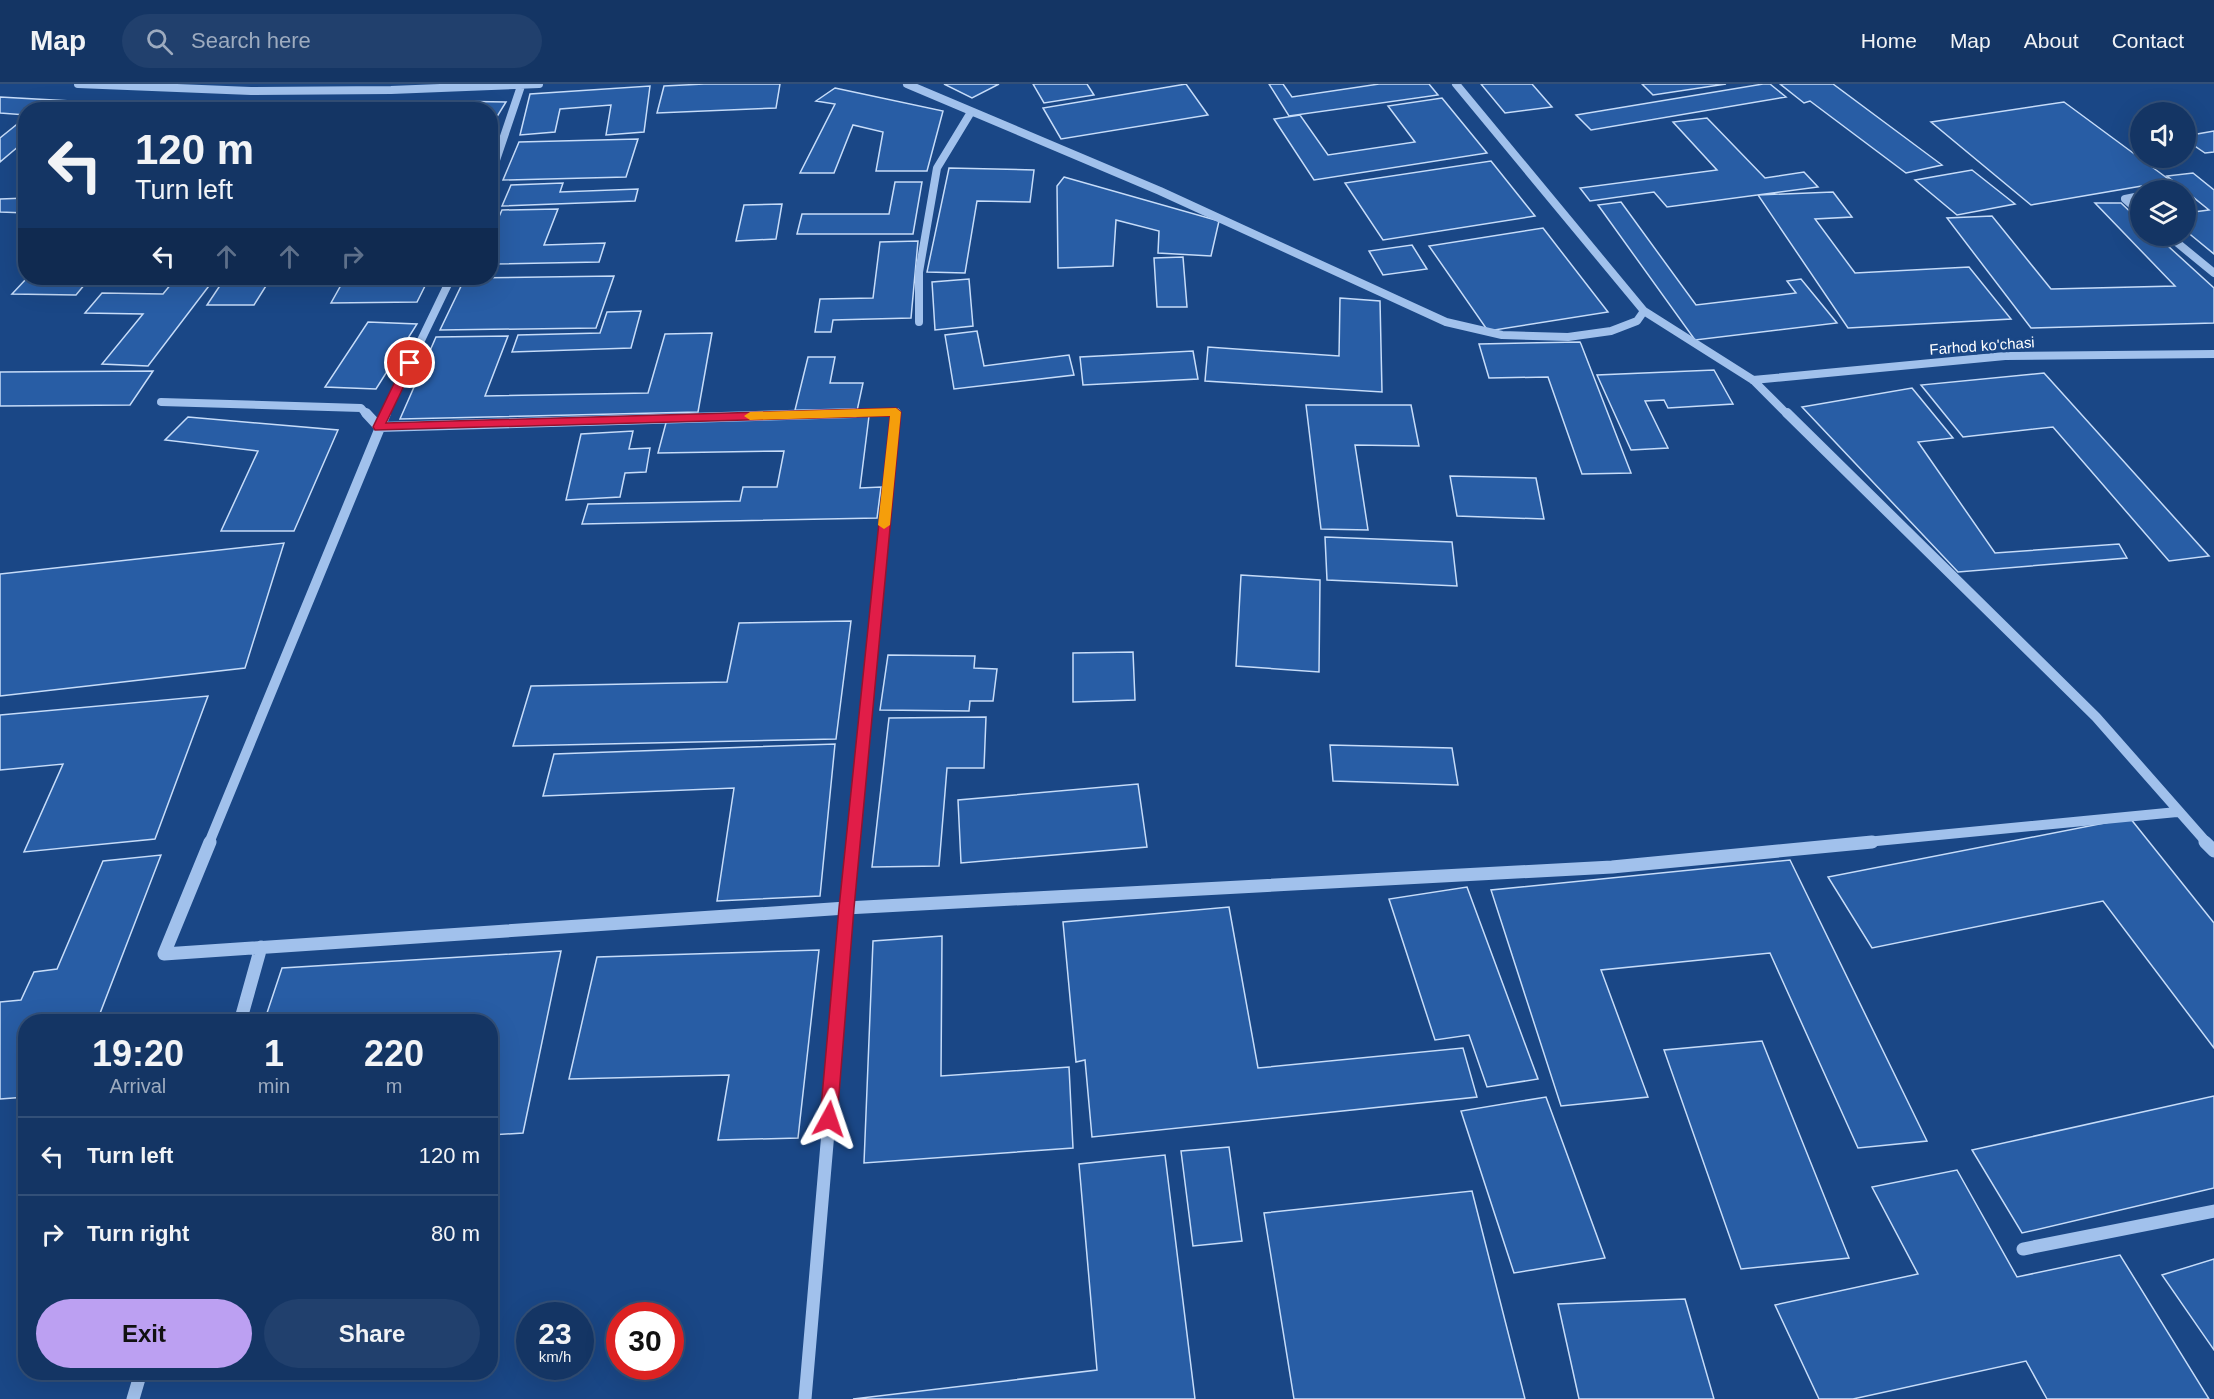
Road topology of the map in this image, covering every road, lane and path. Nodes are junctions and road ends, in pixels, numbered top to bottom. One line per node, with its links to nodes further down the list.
1 (78, 84): 5 (street)
2 (539, 84): 5 (street)
3 (906, 84): 6 (street)
4 (1456, 84): 11 (street)
5 (521, 86): 7 (street)
6 (971, 112): 11 (street); 12 (street)
7 (498, 154)
8 (2181, 246): 9 (street)
9 (2214, 273)
10 (448, 285): 16 (street)
11 (1644, 311): 14 (street)
12 (919, 322)
13 (2214, 354): 14 (street, Farhod ko'chasi)
14 (1753, 380): 17 (street)
15 (161, 402): 16 (street)
16 (379, 427): 19 (street); 20 (street)
17 (2177, 812): 18 (street); 19 (street)
18 (2214, 851)
19 (846, 908): 20 (street); 26 (street)
20 (261, 946): 21 (street)
21 (242, 1014)
22 (2214, 1211): 23 (street)
23 (2023, 1249)
24 (139, 1380): 25 (street)
25 (134, 1399)
26 (805, 1399)

